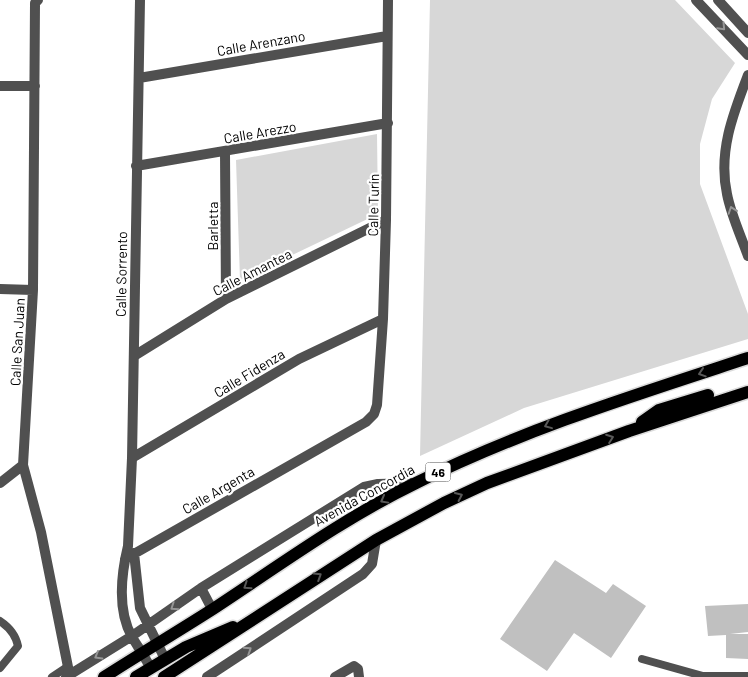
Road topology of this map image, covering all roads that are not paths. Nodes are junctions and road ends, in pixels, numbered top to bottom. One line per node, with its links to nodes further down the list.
1 (388, 0): 7 (street, Calle Turín)
2 (696, 0): 8 (street, one-way to 8)
3 (718, 0): 6 (street)
4 (34, 1): 12 (street, Calle San Juan)
5 (142, 1): 10 (street, Calle Sorrento)
6 (748, 33)
7 (387, 36): 10 (street, Calle Arenzano); 13 (street, Calle Turín)
8 (748, 55)
9 (748, 75): 17 (street, one-way to 9)
10 (139, 78): 15 (street, Calle Sorrento)
11 (0, 86): 12 (street)
12 (35, 86): 19 (street, Calle San Juan)
13 (388, 124): 14 (street, Calle Arezzo); 16 (street, Calle Turín)
14 (225, 152): 15 (street, Calle Arezzo); 20 (street, Barletta)
15 (136, 166): 22 (street, Calle Sorrento)
16 (386, 220): 20 (street, Calle Amantea); 21 (street, Calle Turín)
17 (748, 256)
18 (0, 290): 19 (street)
19 (33, 290): 29 (street, Calle San Juan)
20 (226, 299): 22 (street, Calle Amantea)
21 (383, 319): 26 (street, Calle Turín); 28 (street, Calle Fidenza)
22 (134, 356): 28 (street, Calle Sorrento)
23 (748, 358): 31 (main road, Avenida Concordia / 46, one-way to 31)
24 (748, 385): 27 (main road)
25 (748, 392): 27 (main road, 46)
26 (376, 410): 33 (street, Calle Argenta)
27 (629, 431): 32 (main road, 46, one-way to 27)
28 (132, 458): 33 (street, Calle Sorrento)
29 (23, 465): 30 (street); 47 (street, Calle San Juan)
30 (0, 483)
31 (415, 483): 34 (street); 35 (main road, Avenida Concordia / 46, one-way to 35)
32 (376, 540): 37 (main road, 46, one-way to 32); 53 (street, one-way to 32)
33 (129, 553): 38 (street); 39 (street, Calle Sorrento)
34 (201, 588): 35 (street); 38 (street, one-way to 38)
35 (212, 609): 40 (main road, Avenida Concordia / 46)
36 (0, 621): 45 (lane)
37 (247, 622): 42 (main road); 52 (main road, 46)
38 (147, 626): 39 (street); 40 (street)
39 (132, 636): 41 (street, Calle Sorrento); 47 (street, one-way to 47)
40 (156, 644): 41 (main road, Avenida Concordia / 46); 42 (street)
41 (143, 653): 44 (street, Calle Sorrento); 50 (main road, Avenida Concordia / 46)
42 (164, 659): 44 (main road)
43 (642, 659): 48 (lane)
44 (150, 667): 51 (main road)
45 (0, 668)
46 (357, 672): 54 (street)
47 (68, 674): 49 (lane)
48 (748, 676)
49 (52, 677)
50 (104, 677)
51 (136, 677)
52 (164, 677)
53 (207, 677)
54 (335, 677)

